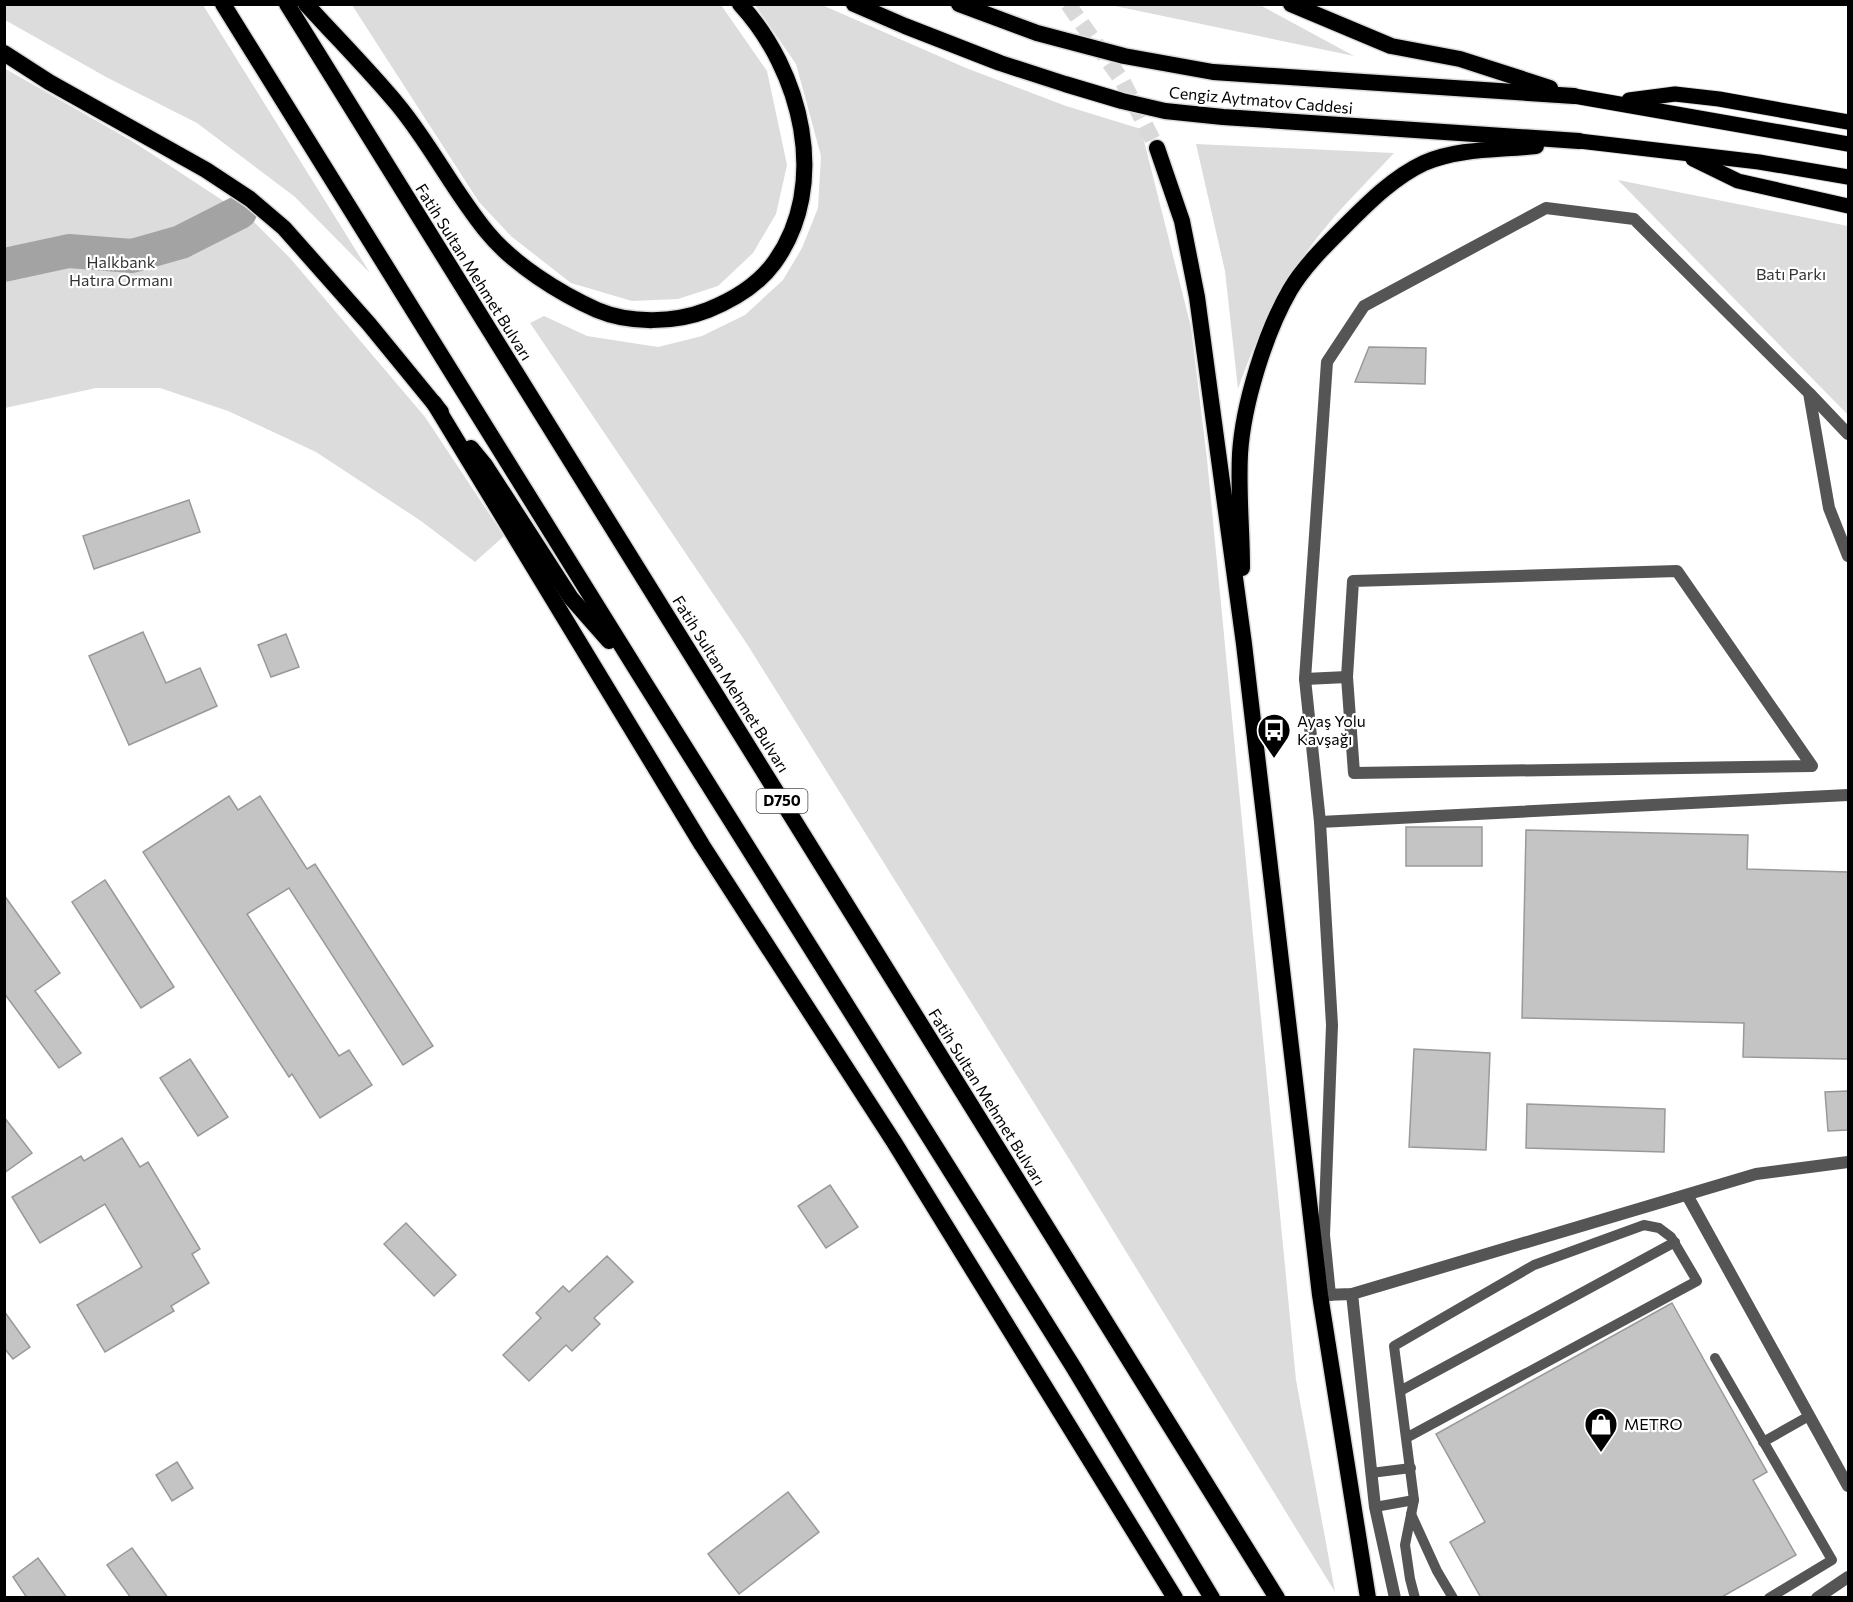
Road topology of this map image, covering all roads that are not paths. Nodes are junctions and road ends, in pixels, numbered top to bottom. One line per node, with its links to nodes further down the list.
1 (223, 4): 23 (highway)
2 (287, 4): 47 (highway, Fatih Sultan Mehmet Bulvarı / D750)
3 (306, 4): 4 (highway)
4 (740, 4)
5 (854, 4): 12 (highway, Cengiz Aytmatov Caddesi)
6 (959, 4): 9 (highway, Cengiz Aytmatov Caddesi)
7 (1291, 4): 9 (highway)
8 (4, 53): 19 (highway)
9 (1574, 96): 10 (main road, Cengiz Aytmatov Caddesi)
10 (1614, 102): 11 (main road, Cengiz Aytmatov Caddesi); 13 (main road, Cengiz Aytmatov Caddesi)
11 (1848, 122)
12 (1579, 141): 15 (main road, Cengiz Aytmatov Caddesi); 22 (highway)
13 (1848, 144)
14 (1157, 148): 22 (highway)
15 (1683, 154): 16 (main road, Cengiz Aytmatov Caddesi); 17 (main road, Cengiz Aytmatov Caddesi)
16 (1848, 177)
17 (1848, 206)
18 (1809, 393): 20 (street); 21 (street); 25 (street)
19 (434, 403): 23 (highway); 45 (highway)
20 (1848, 434)
21 (1848, 556)
22 (1244, 644): 32 (highway)
23 (641, 677): 46 (highway)
24 (1347, 677): 24 (street); 25 (street)
25 (1305, 679): 27 (street)
26 (1848, 795): 27 (street)
27 (1320, 822): 32 (street)
28 (1848, 1162): 29 (street)
29 (1687, 1195): 31 (street); 35 (street)
30 (1676, 1242): 34 (lane); 34 (lane); 36 (lane)
31 (1352, 1294): 32 (street); 39 (street)
32 (1325, 1295): 48 (highway)
33 (1715, 1358): 37 (lane)
34 (1400, 1391): 36 (lane)
35 (1809, 1416): 37 (lane); 40 (street)
36 (1406, 1438): 38 (lane)
37 (1763, 1442): 52 (lane)
38 (1411, 1468): 39 (lane); 41 (lane)
39 (1371, 1473): 42 (street)
40 (1848, 1486)
41 (1414, 1500): 42 (lane); 43 (lane)
42 (1375, 1507): 49 (street)
43 (1411, 1514): 50 (lane); 51 (lane)
44 (1848, 1577): 53 (street)
45 (1175, 1598)
46 (1212, 1598)
47 (1277, 1598)
48 (1368, 1598)
49 (1395, 1598)
50 (1415, 1598)
51 (1453, 1598)
52 (1769, 1598)
53 (1817, 1598)

